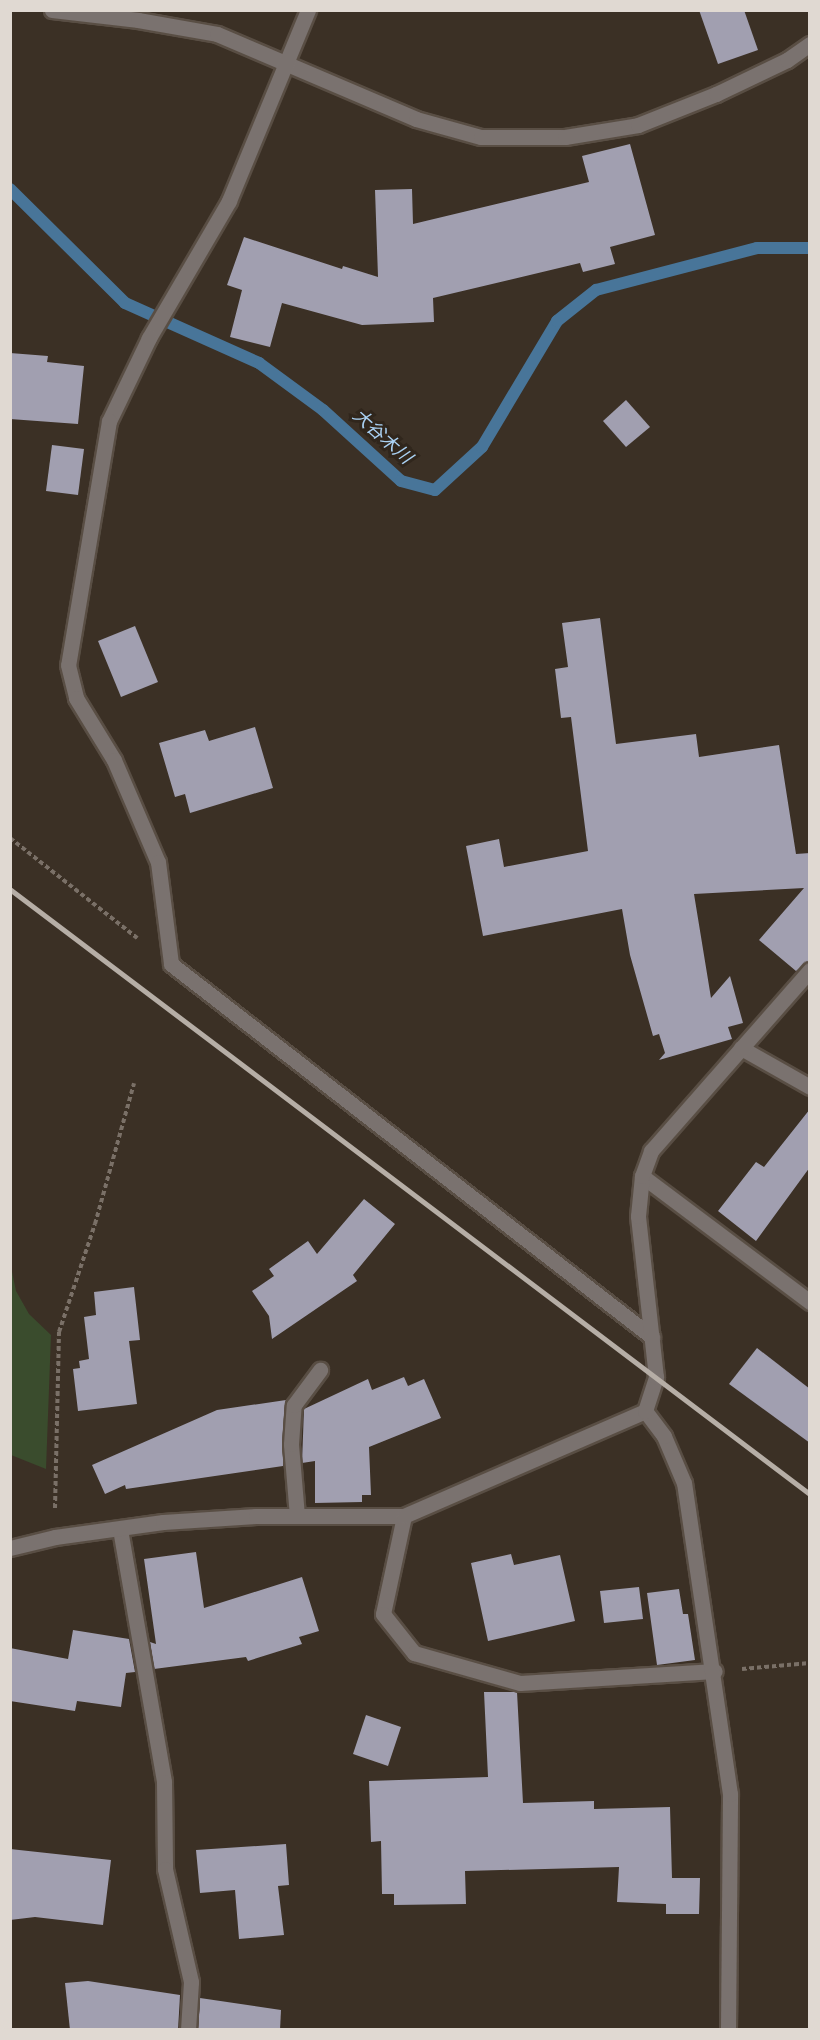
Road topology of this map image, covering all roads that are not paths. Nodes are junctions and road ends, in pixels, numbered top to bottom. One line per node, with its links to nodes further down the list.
1 (52, 10): 4 (street)
2 (308, 10): 4 (street)
3 (810, 44): 4 (street)
4 (285, 62): 10 (street)
5 (810, 970): 6 (street)
6 (741, 1048): 7 (street); 8 (street)
7 (810, 1087)
8 (642, 1176): 9 (street); 10 (street)
9 (810, 1302)
10 (652, 1338): 12 (street)
11 (321, 1370): 13 (street)
12 (645, 1411): 14 (street); 17 (street)
13 (297, 1516): 14 (street); 15 (street)
14 (404, 1516): 17 (street)
15 (120, 1528): 16 (street); 18 (street)
16 (10, 1548)
17 (715, 1671): 19 (street)
18 (188, 2030)
19 (728, 2030)

